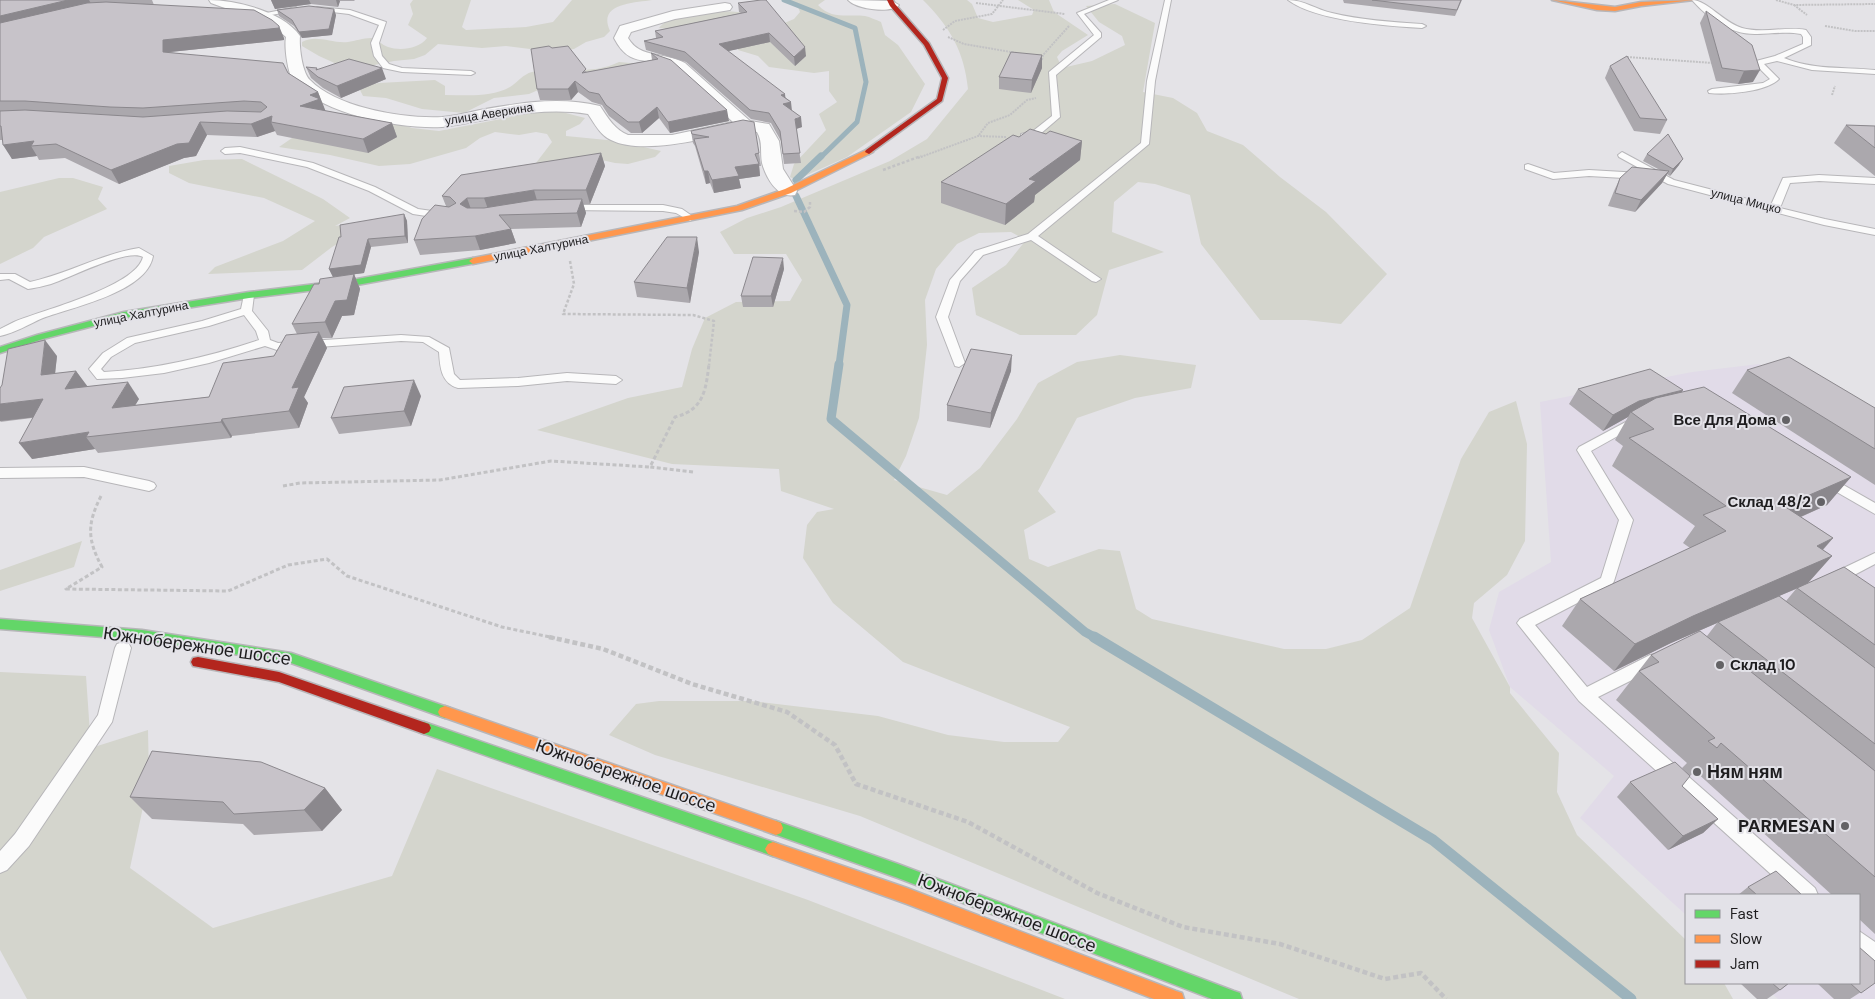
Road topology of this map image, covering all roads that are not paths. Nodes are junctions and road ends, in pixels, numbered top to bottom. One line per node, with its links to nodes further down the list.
1 (216, 0): 13 (street, улица Аверкина)
2 (855, 0): 9 (street)
3 (1115, 0): 21 (lane)
4 (1168, 0): 33 (lane)
5 (1291, 0): 15 (lane)
6 (1555, 0): 7 (main road)
7 (1690, 0)
8 (1695, 0): 16 (lane)
9 (891, 3): 27 (main road, улица Халтурина)
10 (725, 7): 20 (street)
11 (312, 8): 18 (lane)
12 (302, 9): 13 (lane)
13 (260, 16): 14 (lane); 20 (street, улица Аверкина)
14 (234, 17)
15 (1422, 26)
16 (1778, 58): 17 (lane); 19 (lane)
17 (1875, 72)
18 (470, 73)
19 (1712, 91)
20 (745, 125): 27 (street)
21 (1024, 136)
22 (225, 151): 30 (lane)
23 (1622, 155): 26 (lane, улица Мицко)
24 (1528, 167): 26 (lane)
25 (1875, 181): 29 (lane)
26 (1671, 182): 29 (lane, улица Мицко)
27 (788, 191): 31 (main road, улица Халтурина)
28 (557, 208): 31 (lane)
29 (1775, 208): 32 (lane, улица Мицко)
30 (454, 216)
31 (690, 218): 36 (main road, улица Халтурина)
32 (1875, 232)
33 (1032, 236): 35 (lane); 41 (lane)
34 (0, 277): 38 (lane)
35 (1096, 279)
36 (249, 295): 37 (lane); 40 (main road, улица Халтурина)
37 (246, 311): 39 (lane); 39 (lane)
38 (0, 333)
39 (264, 342): 42 (lane)
40 (0, 350)
41 (959, 363)
42 (616, 380)
43 (1651, 417): 54 (lane)
44 (0, 473): 46 (lane)
45 (1818, 474): 47 (lane)
46 (149, 486)
47 (1875, 509)
48 (1875, 558): 49 (lane)
49 (1818, 587)
50 (0, 624): 60 (main road, Южнобережное шоссе)
51 (123, 648): 55 (lane)
52 (1669, 654): 54 (lane)
53 (191, 661): 59 (main road, Южнобережное шоссе)
54 (1585, 696): 56 (lane)
55 (0, 864)
56 (1807, 894)
57 (1860, 942): 58 (lane)
58 (1875, 955)
59 (1176, 999)
60 (1234, 999)

